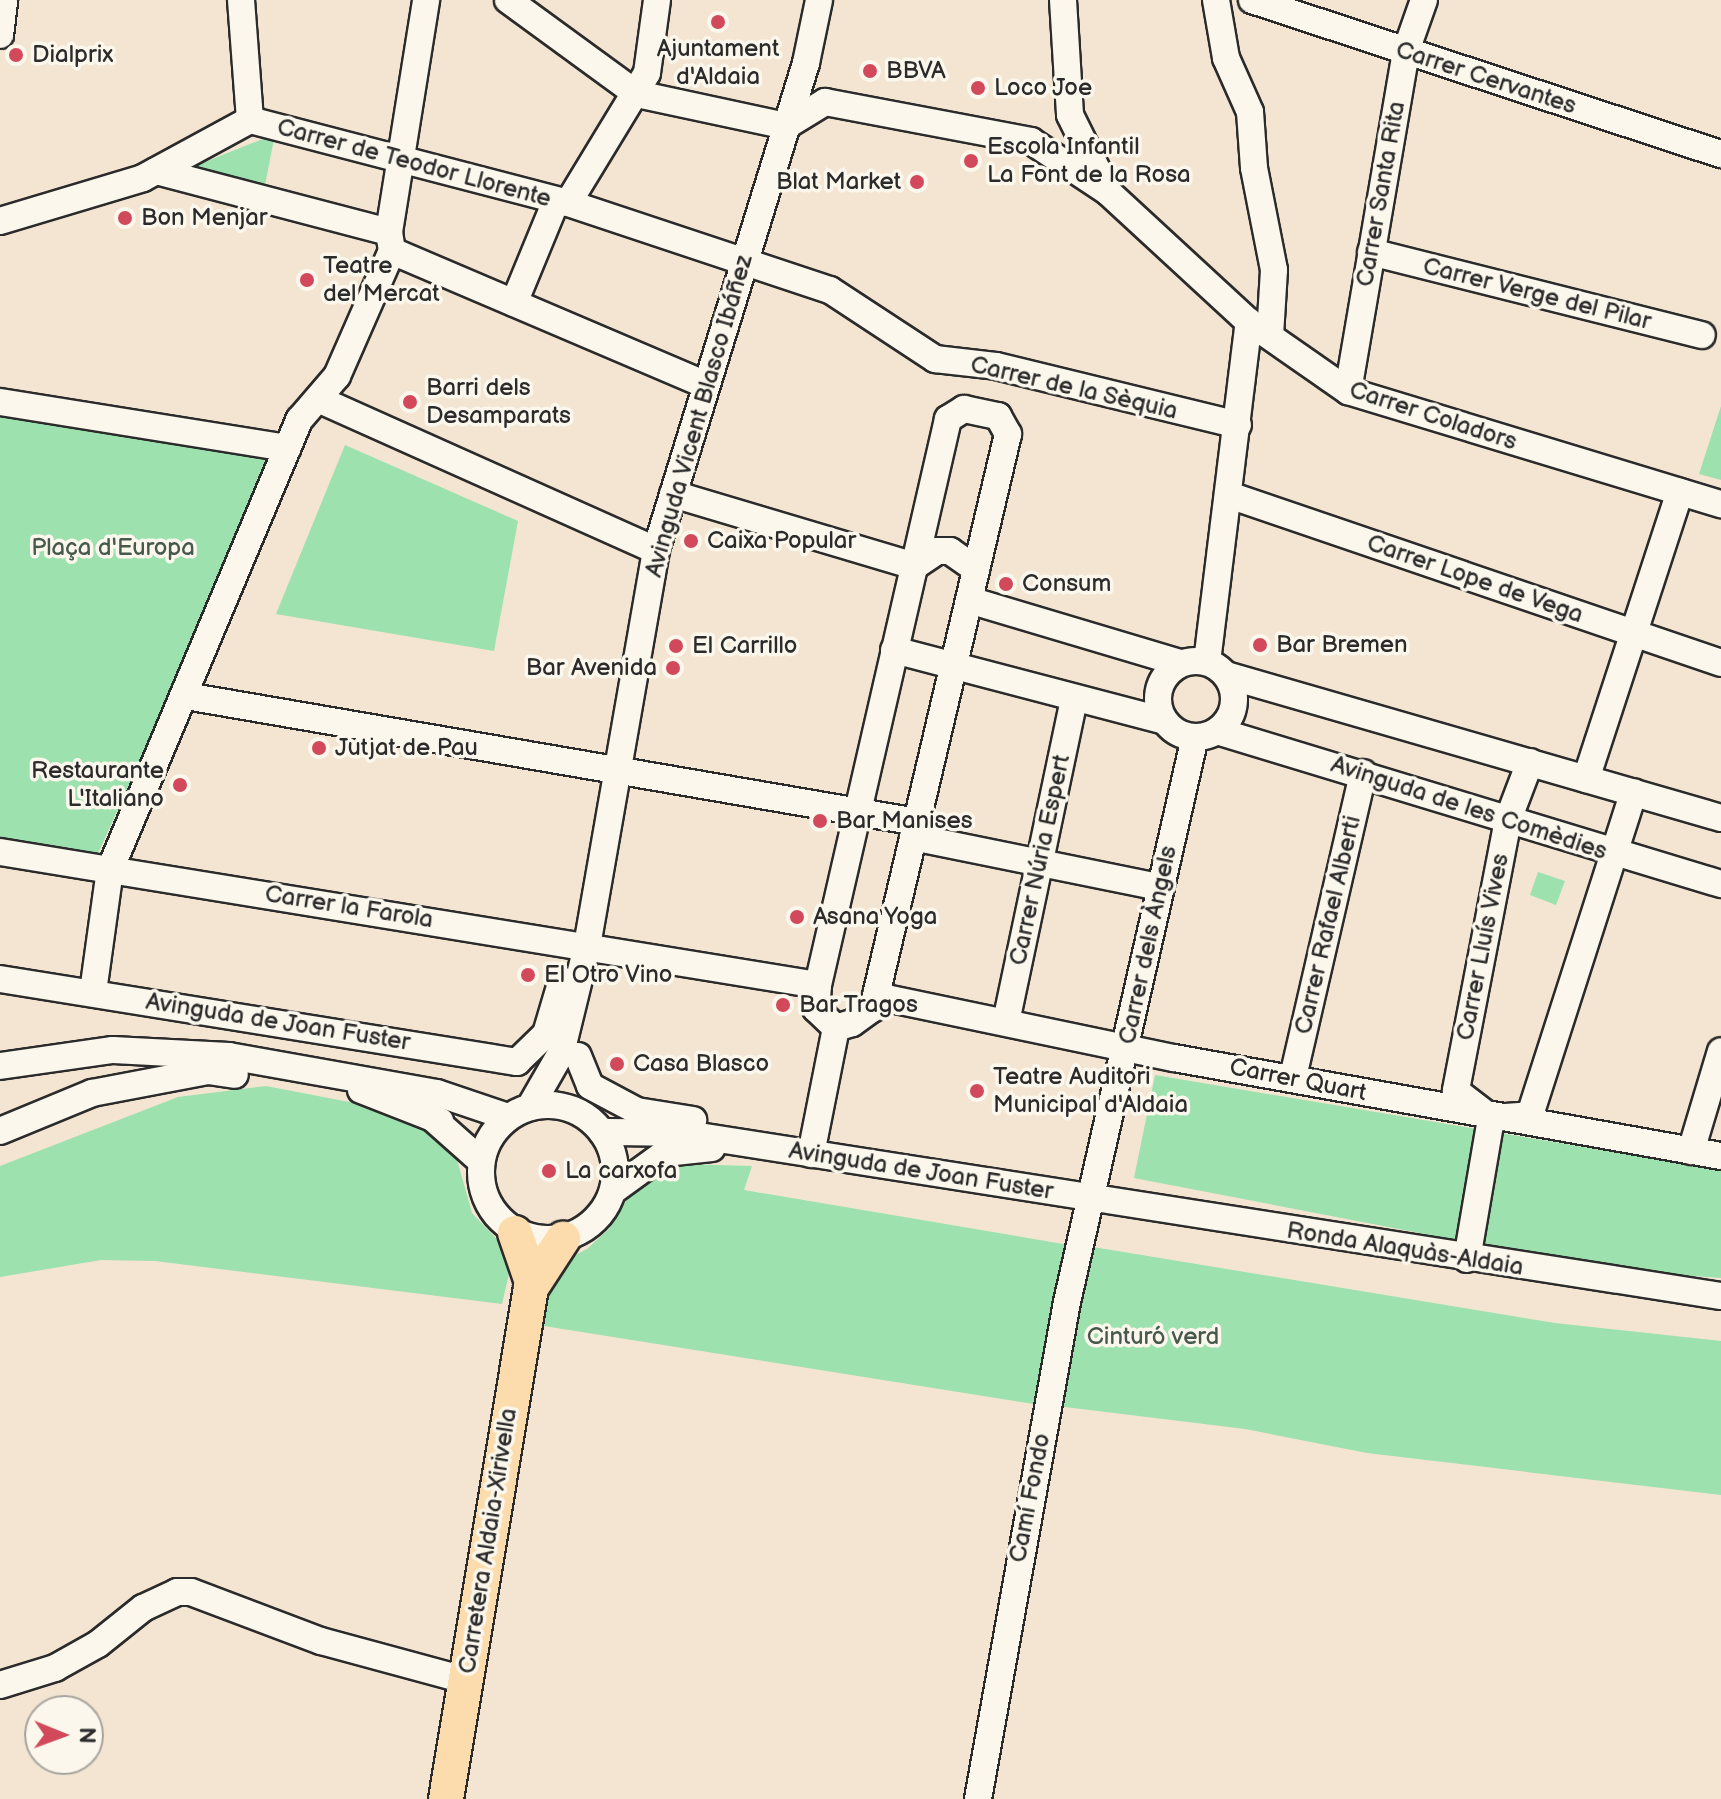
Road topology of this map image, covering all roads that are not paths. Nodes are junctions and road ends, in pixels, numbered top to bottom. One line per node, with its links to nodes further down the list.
1 (4, 0): 11 (street)
2 (241, 0): 17 (street)
3 (426, 0): 21 (street)
4 (657, 0): 14 (street)
5 (819, 0): 12 (street)
6 (1063, 0): 16 (street)
7 (1216, 0): 30 (street)
8 (1252, 0): 13 (street, Carrer Cervantes)
9 (1424, 0): 13 (street, Carrer Santa Rita)
10 (511, 1): 14 (street)
11 (0, 35)
12 (810, 42): 15 (street); 18 (street, Avinguda Vicent Blasco Ibáñez)
13 (1406, 51): 20 (street, Carrer Cervantes); 27 (street, Carrer Santa Rita)
14 (637, 94): 18 (street); 24 (street)
15 (825, 102): 18 (street); 19 (street, Carrer Coladors)
16 (1070, 115): 19 (street); 23 (street)
17 (250, 120): 21 (street, Carrer de Teodor Llorente); 22 (street, Carrer de Teodor Llorente)
18 (786, 126): 28 (street, Avinguda Vicent Blasco Ibáñez)
19 (1031, 141): 23 (street, Carrer Coladors)
20 (1721, 154)
21 (400, 159): 24 (street, Carrer de Teodor Llorente); 26 (street)
22 (156, 171): 25 (street, Carrer de Teodor Llorente); 26 (street)
23 (1108, 192): 30 (street, Carrer Coladors)
24 (562, 202): 28 (street, Carrer de Teodor Llorente); 29 (street)
25 (0, 221)
26 (390, 241): 29 (street); 34 (street)
27 (1371, 252): 31 (street, Carrer Verge del Pilar); 33 (street, Carrer Santa Rita)
28 (743, 261): 32 (street, Avinguda Vicent Blasco Ibáñez); 36 (street, Carrer de la Sèquia)
29 (514, 303): 32 (street)
30 (1260, 328): 33 (street, Carrer Coladors); 36 (street)
31 (1702, 335)
32 (706, 385): 39 (street, Avinguda Vicent Blasco Ibáñez)
33 (1348, 391): 38 (street, Carrer Coladors)
34 (320, 400): 37 (street); 42 (street)
35 (0, 402): 37 (street)
36 (1238, 425): 40 (street)
37 (287, 448): 52 (street)
38 (1680, 492): 41 (street, Carrer Coladors); 46 (street)
39 (673, 494): 42 (street, Avinguda Vicent Blasco Ibáñez); 43 (street)
40 (1229, 495): 46 (street, Carrer Lope de Vega); 51 (street)
41 (1721, 504)
42 (656, 550): 57 (street, Avinguda Vicent Blasco Ibáñez)
43 (915, 566): 44 (street); 44 (street); 47 (street)
44 (976, 569): 45 (street)
45 (969, 600): 48 (street); 50 (street)
46 (1634, 634): 49 (street, Carrer Lope de Vega); 59 (street)
47 (894, 650): 50 (street); 61 (street)
48 (1180, 663): 51 (street); 54 (street)
49 (1721, 663)
50 (954, 664): 53 (street); 64 (street)
51 (1216, 668): 55 (street); 56 (street)
52 (186, 696): 57 (street); 68 (street)
53 (1074, 698): 54 (street); 67 (street, Carrer Núria Espert)
54 (1161, 720): 55 (street)
55 (1206, 734): 58 (street, Avinguda de les Comèdies); 70 (street, Carrer dels Àngels)
56 (1530, 762): 59 (street); 63 (street, Carrer Lluís Vives)
57 (616, 771): 61 (street); 71 (street, Avinguda Vicent Blasco Ibáñez)
58 (1363, 773): 63 (street, Avinguda de les Comèdies); 85 (street, Carrer Rafael Alberti)
59 (1586, 779): 60 (street)
60 (1634, 792): 62 (street); 66 (street)
61 (858, 812): 64 (street); 73 (street)
62 (1721, 818)
63 (1508, 820): 66 (street, Avinguda de les Comèdies); 88 (street, Carrer Lluís Vives)
64 (915, 829): 67 (street); 75 (street)
65 (0, 852): 68 (street)
66 (1615, 855): 69 (street, Avinguda de les Comèdies); 88 (street)
67 (1039, 863): 70 (street); 76 (street, Carrer Núria Espert)
68 (110, 870): 71 (street, Carrer la Farola); 74 (street)
69 (1721, 884)
70 (1159, 887): 80 (street, Carrer dels Àngels)
71 (587, 946): 73 (street); 79 (street, Avinguda Vicent Blasco Ibáñez); 82 (street, Avinguda Vicent Blasco Ibáñez); 87 (street, Avinguda Vicent Blasco Ibáñez)
72 (0, 979): 74 (street, Avinguda de Joan Fuster)
73 (818, 985): 78 (street)
74 (93, 992): 77 (street, Avinguda de Joan Fuster)
75 (876, 996): 76 (street, Carrer Quart); 78 (street)
76 (1006, 1022): 80 (street, Carrer Quart)
77 (310, 1028): 79 (street, Avinguda de Joan Fuster); 84 (street)
78 (836, 1028): 94 (street)
79 (546, 1034)
80 (1126, 1048): 85 (street, Carrer Quart); 98 (street, Carrer dels Àngels)
81 (1721, 1051): 93 (street)
82 (578, 1056): 90 (street, Avinguda Vicent Blasco Ibáñez); 92 (street, Avinguda de Joan Fuster)
83 (0, 1066): 84 (street)
84 (342, 1074): 86 (street)
85 (1293, 1077): 88 (street, Carrer Quart)
86 (370, 1079): 87 (street); 89 (street)
87 (519, 1112): 90 (street); 96 (street)
88 (1491, 1118): 93 (street, Carrer Quart); 101 (street)
89 (440, 1121): 91 (street); 96 (street)
90 (593, 1123): 92 (street, Avinguda de Joan Fuster); 97 (street)
91 (0, 1131)
92 (751, 1143): 94 (street, Avinguda de Joan Fuster); 97 (street, Avinguda de Joan Fuster)
93 (1691, 1151): 95 (street, Carrer Quart)
94 (811, 1154): 98 (street, Avinguda de Joan Fuster)
95 (1721, 1156)
96 (481, 1161): 99 (street)
97 (614, 1190): 100 (street)
98 (1090, 1199): 101 (street, Ronda Alaquàs-Aldaia); 107 (street, Camí Fondo)
99 (515, 1233): 100 (street); 102 (main road, Carretera Aldaia-Xirivella)
100 (563, 1239): 102 (main road, Carretera Aldaia-Xirivella)
101 (1467, 1259): 103 (street, Ronda Alaquàs-Aldaia)
102 (532, 1282): 104 (main road, Carretera Aldaia-Xirivella)
103 (1721, 1296)
104 (465, 1680): 105 (street); 106 (main road, Carretera Aldaia-Xirivella)
105 (0, 1685)
106 (446, 1799)
107 (978, 1799)

